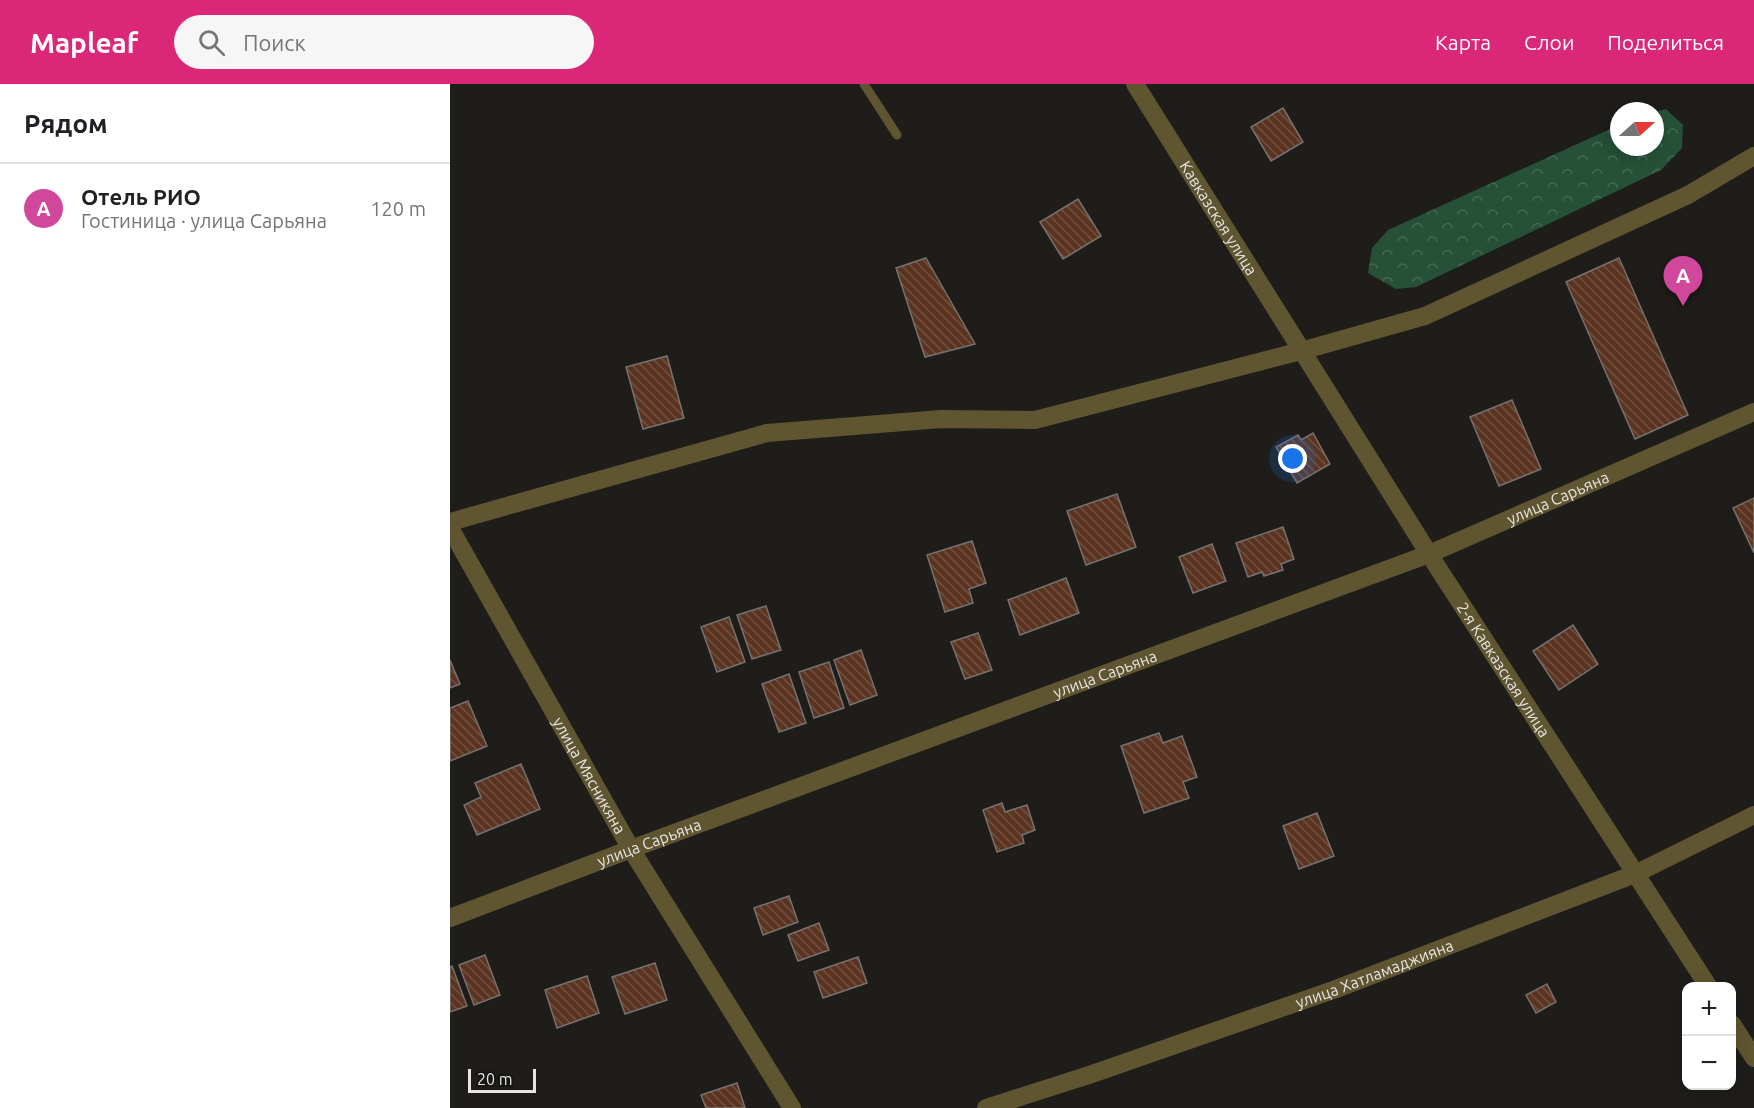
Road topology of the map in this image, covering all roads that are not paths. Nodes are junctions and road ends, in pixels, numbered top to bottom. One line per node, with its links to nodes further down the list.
1 (864, 84): 3 (lane)
2 (1135, 84): 5 (street, Кавказская улица)
3 (897, 135)
4 (1754, 156): 5 (street)
5 (1301, 351): 7 (street); 9 (street, 2-я Кавказская улица)
6 (1754, 412): 9 (street, улица Сарьяна)
7 (450, 522)
8 (450, 528): 11 (street, улица Мясникяна)
9 (1429, 554): 11 (street, улица Сарьяна); 12 (street, 2-я Кавказская улица)
10 (1754, 815): 12 (street, улица Хатламаджияна)
11 (631, 849): 13 (street, улица Сарьяна); 17 (street, улица Мясникяна)
12 (1635, 874): 14 (street, 2-я Кавказская улица); 18 (street, улица Хатламаджияна)
13 (450, 918)
14 (1705, 982)
15 (1736, 1032): 16 (street)
16 (1754, 1059)
17 (792, 1108)
18 (986, 1108)

